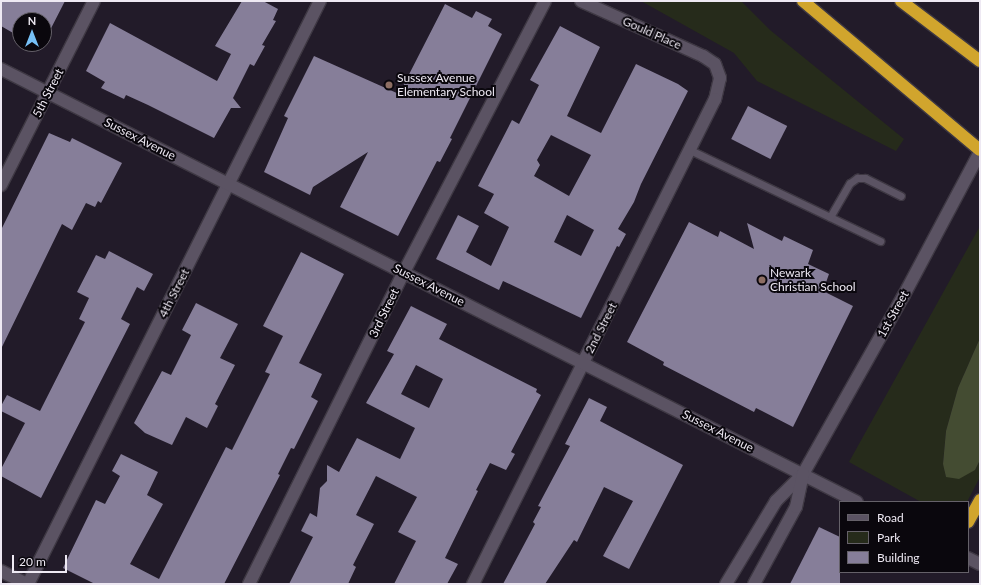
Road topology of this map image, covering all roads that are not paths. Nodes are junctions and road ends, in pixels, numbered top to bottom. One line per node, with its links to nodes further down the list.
1 (94, 1): 10 (street, 5th Street)
2 (320, 1): 13 (street, 4th Street)
3 (545, 1): 18 (street, 3rd Street)
4 (581, 1): 9 (street, Gould Place)
5 (803, 1): 12 (highway)
6 (901, 1): 7 (highway)
7 (980, 61)
8 (1, 69): 10 (street, Sussex Avenue)
9 (718, 70): 11 (street, 2nd Street)
10 (48, 92): 13 (street, Sussex Avenue); 14 (street, 5th Street)
11 (690, 150): 16 (lane); 19 (street, 2nd Street)
12 (980, 151): 20 (street, 1st Street)
13 (229, 184): 18 (street, Sussex Avenue); 27 (street, 4th Street)
14 (1, 185)
15 (901, 196): 16 (lane)
16 (830, 217): 17 (lane)
17 (880, 241)
18 (404, 272): 19 (street, Sussex Avenue); 28 (street, 3rd Street)
19 (583, 363): 20 (street, Sussex Avenue); 29 (street, 2nd Street)
20 (803, 474): 22 (street, Sussex Avenue); 30 (street, 1st Street); 31 (street, 1st Street)
21 (980, 500): 23 (highway)
22 (855, 501)
23 (969, 520)
24 (969, 558): 25 (street)
25 (980, 564)
26 (1, 571): 27 (street)
27 (27, 584)
28 (249, 584)
29 (473, 584)
30 (726, 584)
31 (754, 584)

